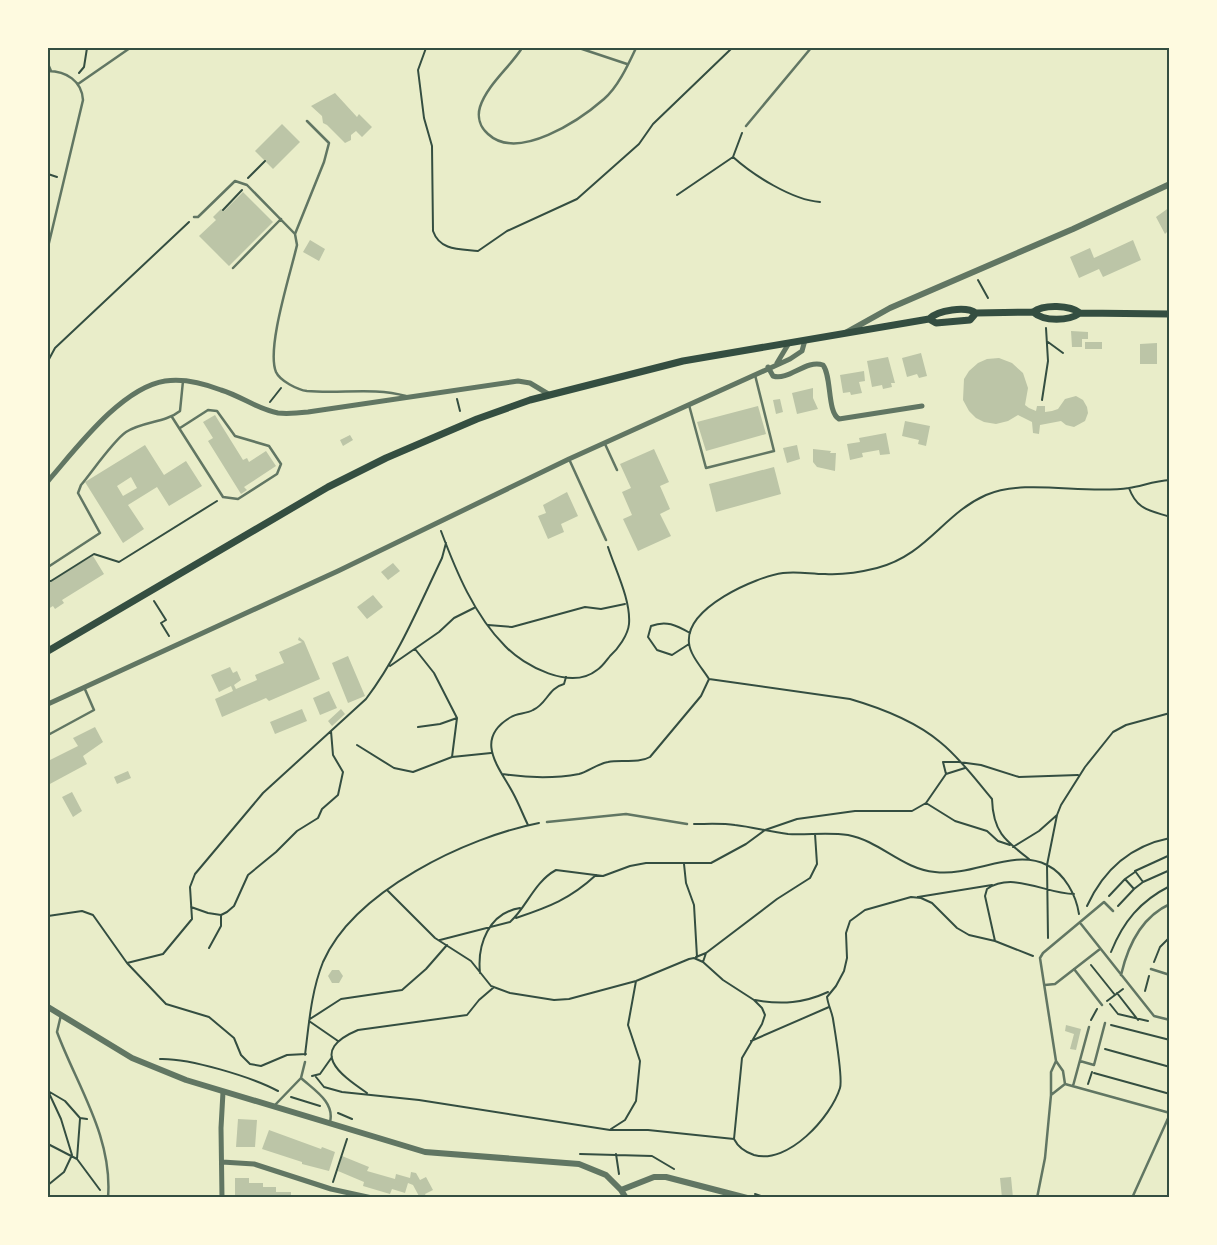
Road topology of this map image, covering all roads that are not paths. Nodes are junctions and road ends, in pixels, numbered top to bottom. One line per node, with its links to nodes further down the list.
1 (130, 48): 9 (lane)
2 (522, 48): 7 (lane)
3 (579, 48): 7 (lane)
4 (636, 48): 7 (lane)
5 (811, 48): 11 (lane)
6 (48, 64): 8 (lane)
7 (628, 64)
8 (49, 71): 9 (lane)
9 (78, 84): 16 (lane)
10 (307, 122): 15 (lane)
11 (746, 126)
12 (1170, 184): 21 (street)
13 (194, 217): 14 (lane)
14 (281, 219): 15 (lane); 17 (lane)
15 (295, 234): 29 (lane)
16 (48, 247)
17 (232, 268)
18 (1033, 312): 19 (main road); 19 (main road); 21 (main road)
19 (1080, 313): 20 (main road)
20 (1170, 314)
21 (844, 334): 22 (main road)
22 (805, 340): 23 (main road); 24 (street)
23 (790, 343): 24 (street); 28 (main road)
24 (777, 363): 25 (street)
25 (768, 367): 26 (street); 31 (street)
26 (755, 374): 30 (street); 30 (lane)
27 (183, 380): 29 (street); 32 (lane); 37 (street)
28 (550, 395): 29 (street); 40 (main road)
29 (412, 397)
30 (689, 404): 34 (street)
31 (922, 406)
32 (172, 417): 33 (lane); 39 (lane)
33 (180, 428): 33 (lane)
34 (604, 443): 35 (street); 36 (lane)
35 (569, 459): 38 (lane); 41 (street)
36 (617, 470)
37 (48, 481)
38 (606, 540)
39 (48, 567)
40 (48, 650)
41 (84, 686): 42 (street); 43 (lane)
42 (48, 704)
43 (48, 735)
44 (547, 822): 45 (lane)
45 (686, 824)
46 (1170, 904): 52 (lane)
47 (1113, 911): 48 (lane)
48 (1081, 923): 49 (lane); 54 (lane)
49 (1100, 949): 50 (lane); 52 (lane)
50 (1074, 969): 54 (lane); 55 (lane)
51 (1151, 969): 53 (lane)
52 (1121, 975): 58 (lane)
53 (1170, 975)
54 (1045, 985): 61 (lane)
55 (1102, 1005)
56 (48, 1007): 57 (street)
57 (61, 1016): 67 (street); 75 (lane)
58 (1169, 1019)
59 (1105, 1023): 62 (lane)
60 (1089, 1027): 62 (lane)
61 (1056, 1061): 65 (lane); 68 (lane)
62 (1080, 1061): 66 (lane)
63 (304, 1062): 64 (lane)
64 (301, 1077): 69 (lane); 71 (lane)
65 (1064, 1084): 66 (lane); 68 (lane)
66 (1073, 1086): 70 (lane)
67 (223, 1092): 69 (street); 72 (street)
68 (1051, 1095): 79 (lane)
69 (274, 1107): 71 (street)
70 (1170, 1114): 80 (lane)
71 (329, 1124): 73 (street)
72 (222, 1162): 76 (street); 77 (street)
73 (621, 1190): 74 (street); 78 (street)
74 (748, 1195)
75 (108, 1198)
76 (222, 1198)
77 (372, 1198)
78 (626, 1198)
79 (1037, 1198)
80 (1132, 1198)

